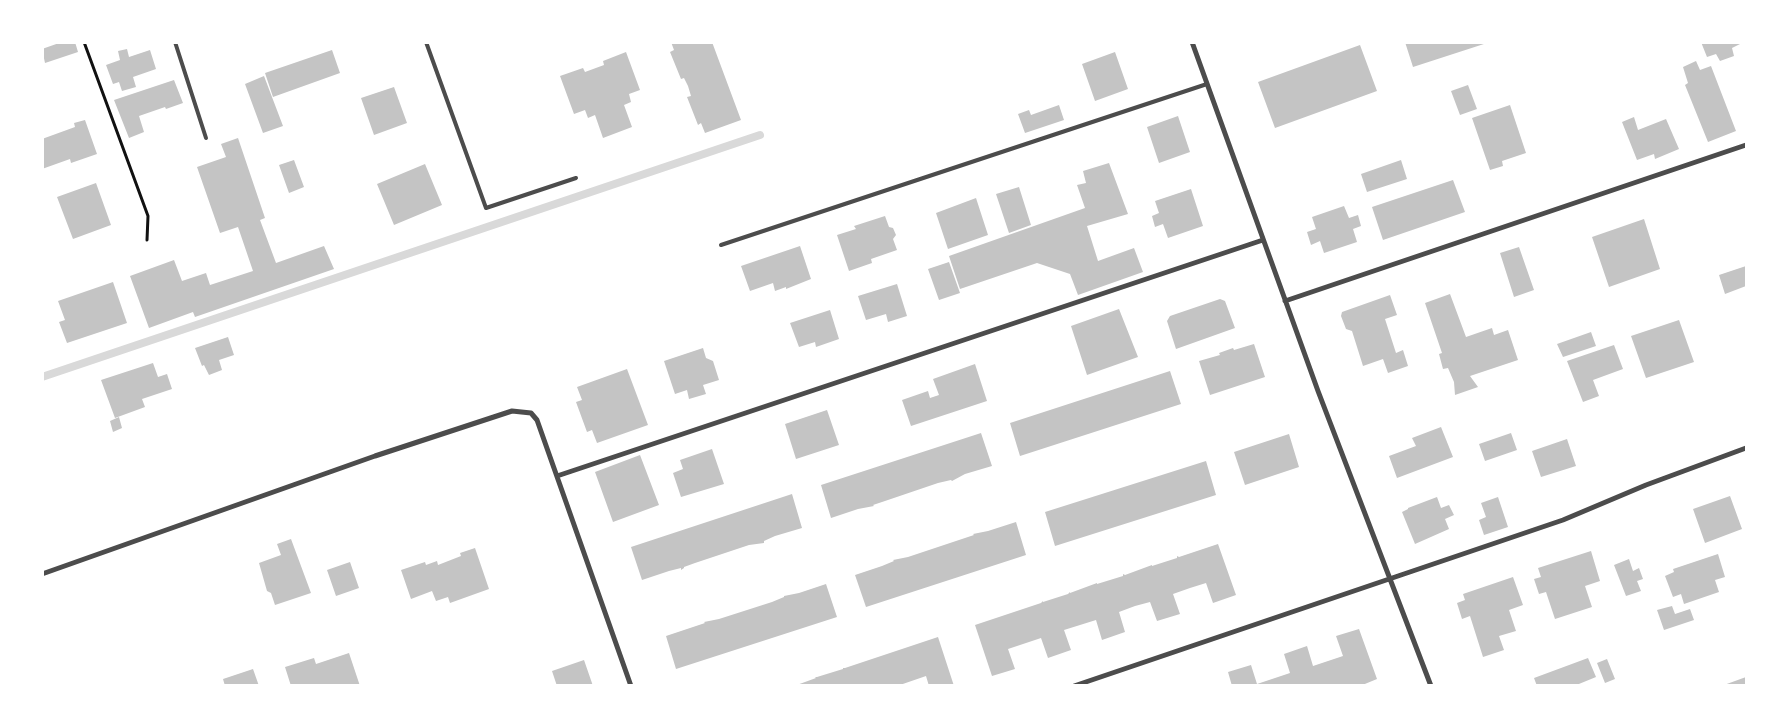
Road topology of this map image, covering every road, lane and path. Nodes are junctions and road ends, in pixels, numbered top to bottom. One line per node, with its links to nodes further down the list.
1 (84, 42): 9 (path)
2 (174, 42): 6 (lane)
3 (426, 42): 8 (lane)
4 (1192, 42): 5 (street)
5 (1207, 84): 10 (street); 11 (lane)
6 (206, 138)
7 (1746, 146): 12 (street)
8 (576, 178)
9 (147, 240)
10 (1263, 240): 12 (street); 14 (street)
11 (721, 245)
12 (1285, 301): 16 (street)
13 (1746, 448): 16 (street)
14 (557, 476): 15 (street); 17 (street)
15 (42, 574)
16 (1391, 579): 18 (street); 19 (street)
17 (631, 686)
18 (1074, 686)
19 (1431, 686)

